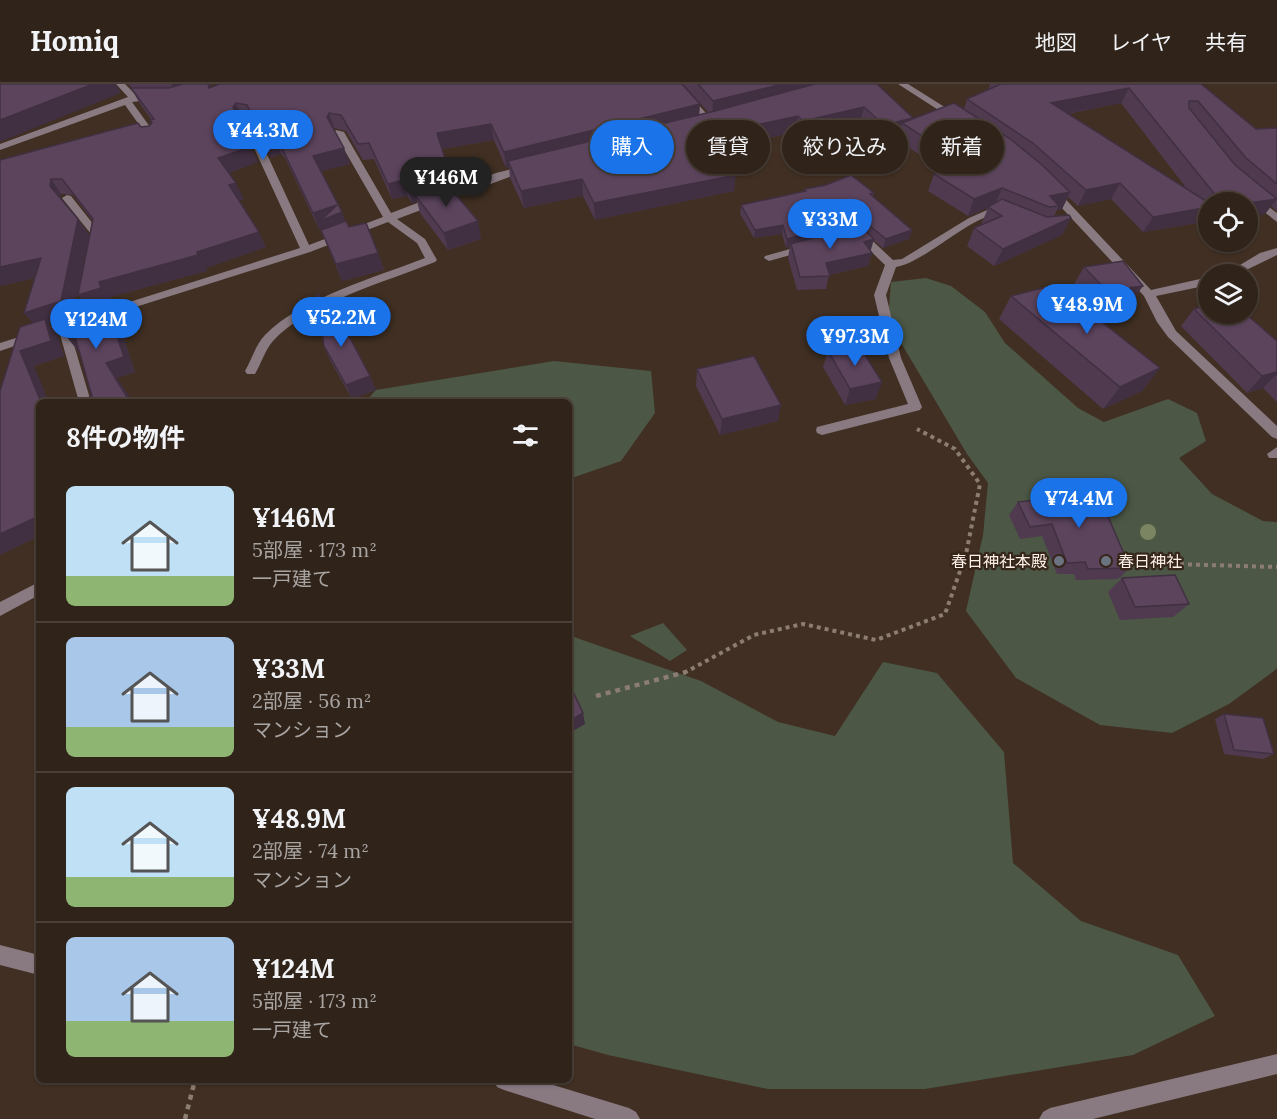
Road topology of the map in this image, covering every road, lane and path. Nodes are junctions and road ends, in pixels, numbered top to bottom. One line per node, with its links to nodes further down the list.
1 (120, 84): 5 (street)
2 (675, 84): 6 (street)
3 (902, 84): 7 (street)
4 (165, 97): 5 (street)
5 (130, 99): 10 (street); 11 (street)
6 (707, 120)
7 (959, 120)
8 (247, 122): 21 (street)
9 (339, 132): 17 (street)
10 (153, 138)
11 (0, 147)
12 (544, 164): 17 (street)
13 (1039, 177): 28 (street)
14 (1246, 191): 18 (street)
15 (67, 198): 23 (street)
16 (1009, 214): 25 (street)
17 (389, 218): 21 (street); 31 (street)
18 (1277, 219)
19 (847, 235): 25 (street)
20 (825, 242): 24 (street)
21 (306, 250): 29 (street)
22 (1277, 251): 26 (street)
23 (92, 255)
24 (769, 258)
25 (891, 264): 33 (street)
26 (1248, 264)
27 (1198, 284): 28 (street)
28 (1149, 294): 35 (street)
29 (63, 326): 30 (street); 32 (street)
30 (0, 347)
31 (251, 371)
32 (84, 399)
33 (879, 416): 34 (street); 40 (path)
34 (822, 430)
35 (1277, 434)
36 (1172, 564): 37 (path)
37 (1277, 567)
38 (36, 590): 39 (street)
39 (0, 609)
40 (596, 696)
41 (0, 955): 42 (street)
42 (36, 964)
43 (1277, 1064): 48 (street)
44 (194, 1083): 46 (path)
45 (514, 1083): 47 (street)
46 (185, 1119)
47 (629, 1119)
48 (1050, 1119)

